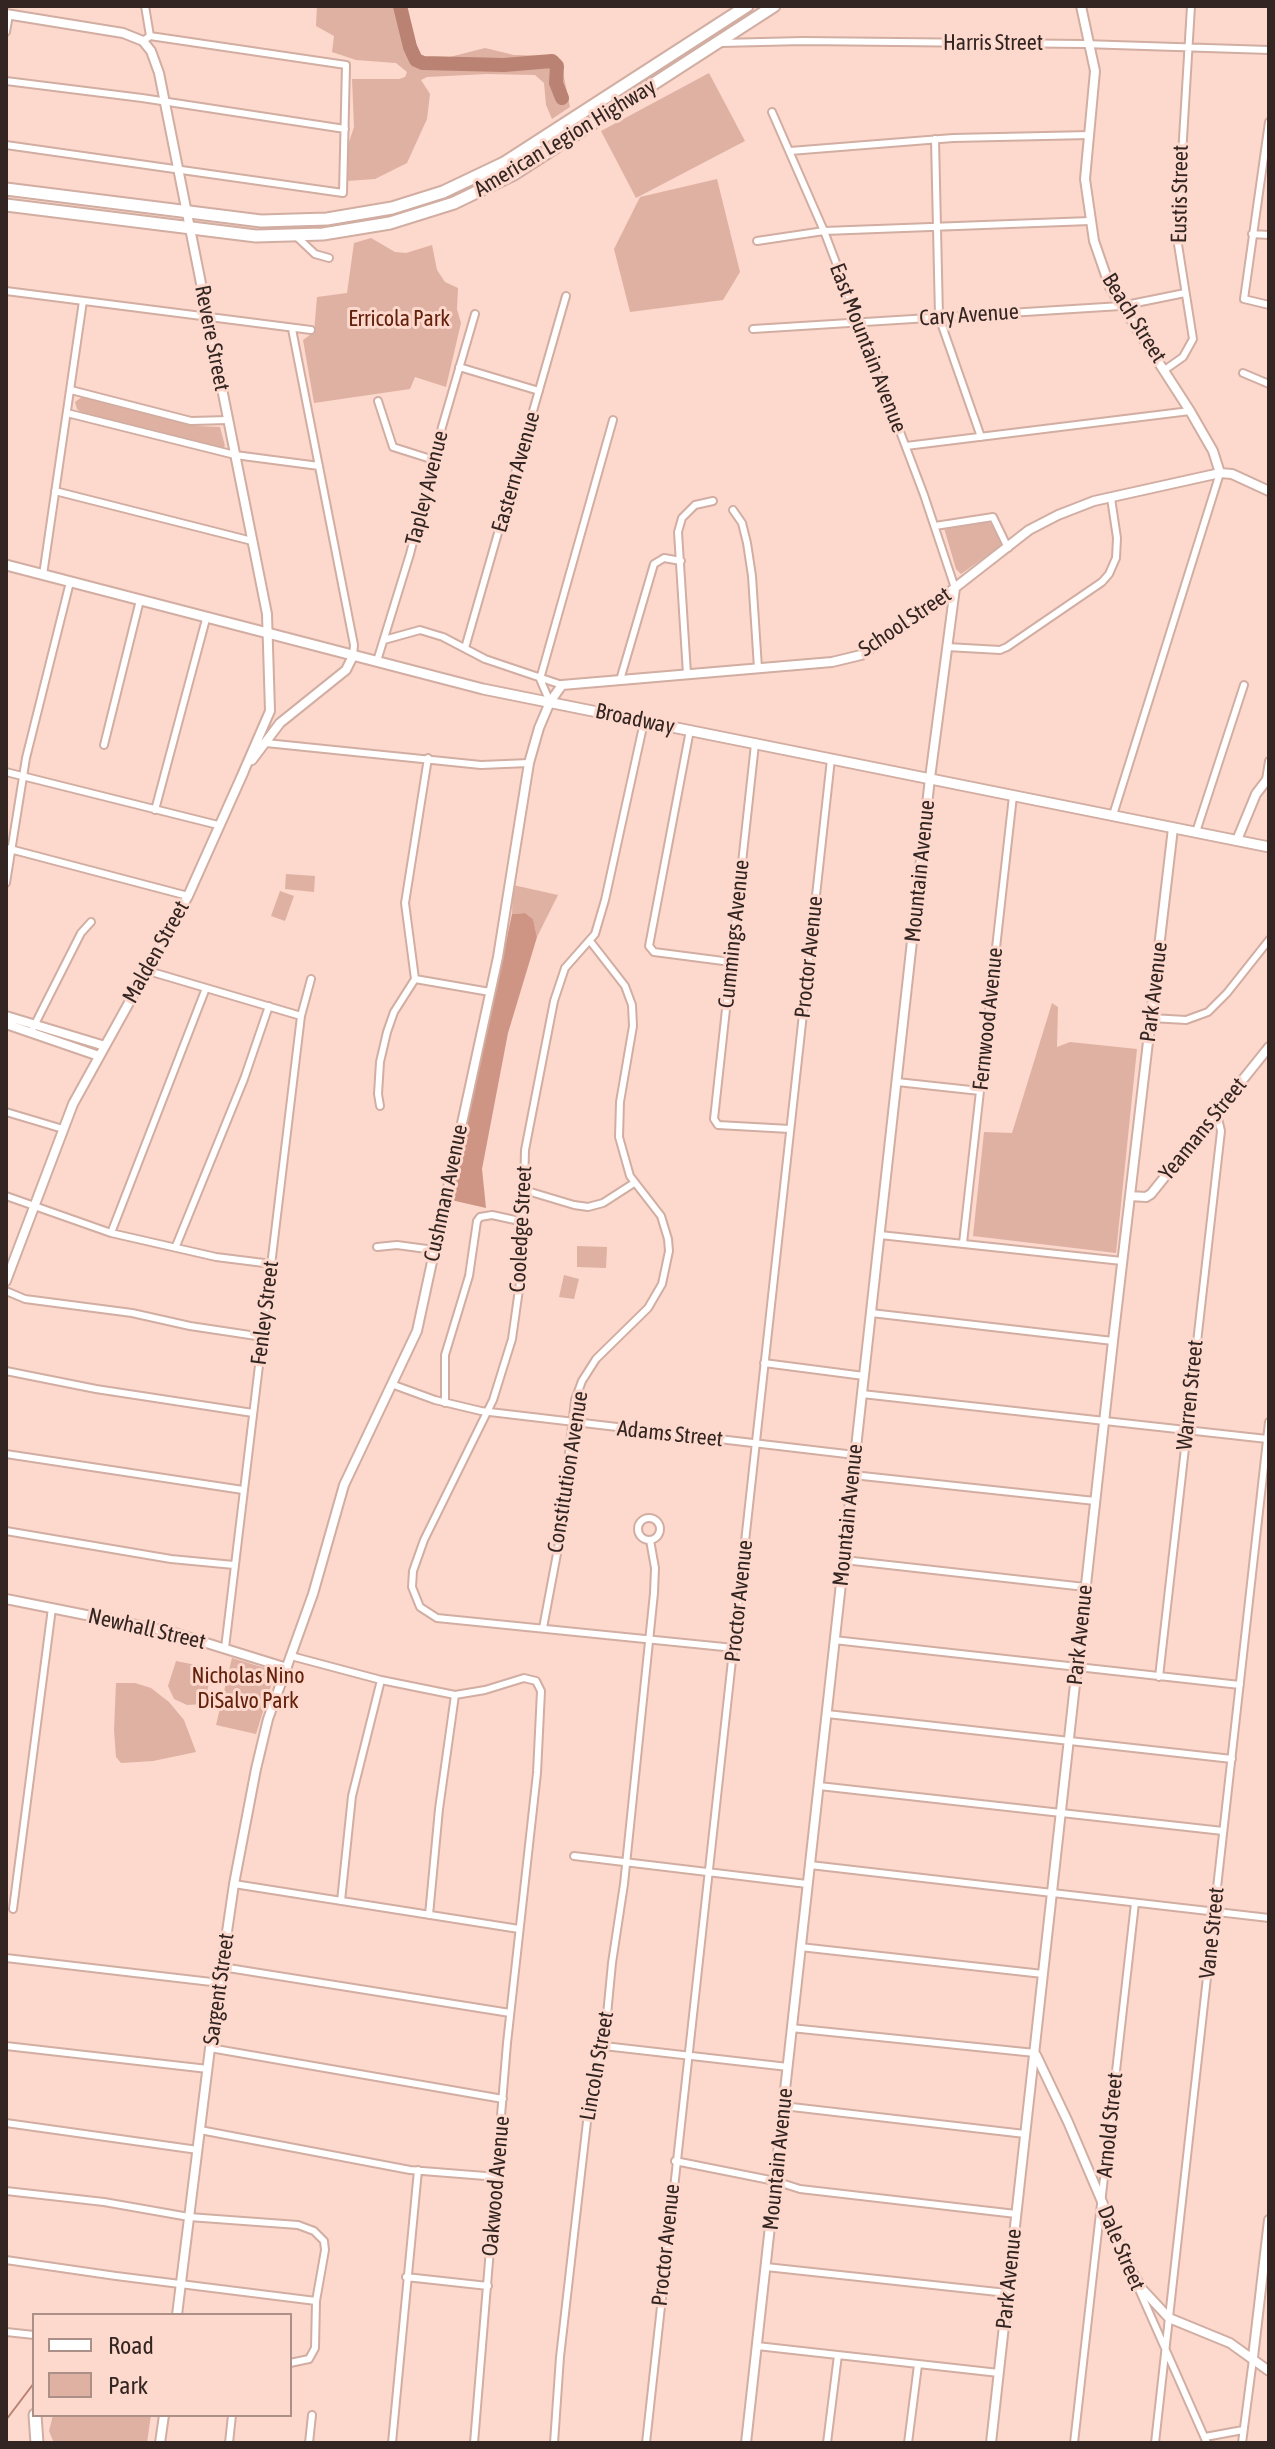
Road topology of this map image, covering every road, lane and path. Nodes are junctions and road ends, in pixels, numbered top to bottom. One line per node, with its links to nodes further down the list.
1 (145, 6): 8 (street)
2 (747, 6): 25 (highway, American Legion Highway)
3 (774, 6): 9 (highway, American Legion Highway)
4 (1081, 6): 10 (street, Beach Street)
5 (1191, 6): 11 (street, Eustis Street)
6 (7, 15): 7 (street); 8 (street)
7 (6, 32)
8 (147, 39): 14 (street, Revere Street); 17 (street)
9 (717, 43): 10 (street, Harris Street); 32 (highway, American Legion Highway)
10 (1091, 44): 11 (street, Harris Street); 18 (street, Beach Street)
11 (1188, 45): 12 (street, Harris Street); 36 (street, Eustis Street)
12 (1269, 50)
13 (6, 81): 14 (street)
14 (165, 102): 17 (street); 22 (street, Revere Street)
15 (772, 112): 21 (street, East Mountain Avenue)
16 (1269, 122): 30 (street)
17 (345, 129): 22 (street)
18 (1090, 135): 19 (street); 26 (street, Beach Street)
19 (935, 139): 21 (street); 27 (street)
20 (6, 145): 22 (street)
21 (790, 151): 29 (street, East Mountain Avenue)
22 (178, 169): 25 (street, Revere Street)
23 (6, 189): 25 (highway, American Legion Highway)
24 (6, 205): 28 (highway, American Legion Highway)
25 (187, 213): 28 (street, Revere Street)
26 (1090, 221): 27 (street); 40 (street, Beach Street)
27 (936, 227): 29 (street); 43 (street)
28 (190, 230): 32 (highway, American Legion Highway); 42 (street, Revere Street)
29 (824, 231): 33 (street); 44 (street, East Mountain Avenue)
30 (1252, 234): 31 (street); 39 (street)
31 (1269, 235)
32 (296, 236): 34 (street)
33 (757, 241)
34 (329, 258)
35 (6, 291): 38 (street)
36 (1185, 293): 40 (street, Cary Avenue); 49 (street, Eustis Street)
37 (566, 296): 53 (street, Eastern Avenue)
38 (83, 301): 42 (street); 52 (street)
39 (1269, 305)
40 (1121, 306): 43 (street, Cary Avenue); 49 (street, Beach Street)
41 (475, 314): 48 (street, Tapley Avenue)
42 (208, 317): 45 (street); 57 (street, Revere Street)
43 (939, 317): 44 (street, Cary Avenue); 59 (street)
44 (859, 323): 46 (street, Cary Avenue); 60 (street, East Mountain Avenue)
45 (292, 329): 47 (street); 63 (street)
46 (753, 329)
47 (311, 330)
48 (459, 367): 53 (street); 62 (street, Tapley Avenue)
49 (1166, 369): 55 (street, Beach Street)
50 (1243, 373): 51 (street)
51 (1269, 384)
52 (71, 390): 56 (street); 57 (street)
53 (539, 391): 83 (street, Eastern Avenue)
54 (378, 401): 62 (street)
55 (1190, 411): 59 (street); 64 (street, Beach Street)
56 (67, 413): 61 (street); 65 (street)
57 (228, 420): 61 (street, Revere Street)
58 (613, 420): 88 (street)
59 (981, 437): 60 (street)
60 (906, 446): 70 (street, East Mountain Avenue)
61 (235, 455): 63 (street); 71 (street, Revere Street)
62 (434, 460): 81 (street, Tapley Avenue)
63 (319, 466): 84 (street)
64 (1220, 473): 66 (street); 67 (street, School Street); 109 (street)
65 (55, 491): 71 (street); 75 (street)
66 (1269, 491)
67 (1111, 498): 72 (street, School Street); 82 (street)
68 (713, 501): 73 (street)
69 (733, 510): 86 (street)
70 (935, 526): 72 (street); 77 (street, East Mountain Avenue)
71 (252, 541): 80 (street, Revere Street)
72 (1008, 548): 77 (street, School Street)
73 (681, 561): 87 (street); 89 (street)
74 (6, 565): 75 (main road, Broadway)
75 (43, 575): 76 (main road, Broadway)
76 (70, 582): 78 (main road, Broadway); 104 (street)
77 (955, 588): 82 (street, Mountain Avenue); 86 (street, School Street)
78 (140, 600): 79 (main road, Broadway); 97 (street)
79 (206, 619): 80 (main road, Broadway); 108 (street)
80 (269, 634): 84 (main road, Broadway); 103 (street, Revere Street)
81 (384, 640): 83 (street, School Street); 85 (street, Tapley Avenue)
82 (947, 647): 105 (street, Mountain Avenue)
83 (465, 648): 88 (street, School Street)
84 (353, 656): 85 (main road, Broadway); 95 (street, Malden Street)
85 (377, 661): 92 (main road, Broadway)
86 (758, 668): 87 (street, School Street)
87 (687, 674): 89 (street, School Street)
88 (540, 679): 90 (street, School Street); 92 (street)
89 (620, 680): 90 (street, School Street)
90 (562, 685): 92 (street)
91 (1244, 685): 112 (street)
92 (550, 702): 93 (main road, Broadway); 101 (street, Cushman Avenue)
93 (644, 722): 94 (main road, Broadway); 120 (street, Cooledge Street)
94 (690, 730): 96 (main road, Broadway); 121 (street)
95 (266, 743): 98 (street); 103 (street, Malden Street)
96 (755, 744): 99 (main road, Broadway); 121 (street, Cummings Avenue)
97 (104, 745)
98 (428, 758): 101 (street); 124 (street)
99 (831, 759): 105 (main road, Broadway); 142 (street, Proctor Avenue)
100 (1269, 761): 106 (street)
101 (529, 763): 126 (street, Cushman Avenue)
102 (6, 772): 104 (street)
103 (243, 773): 110 (street, Malden Street)
104 (23, 776): 108 (street); 115 (street)
105 (930, 778): 107 (main road, Broadway); 136 (street, Mountain Avenue)
106 (1268, 778): 113 (street)
107 (1013, 796): 109 (main road, Broadway); 137 (street, Fernwood Avenue)
108 (155, 810): 110 (street)
109 (1113, 815): 111 (main road, Broadway)
110 (218, 825): 117 (street, Malden Street)
111 (1173, 828): 112 (main road, Broadway); 130 (street, Park Avenue)
112 (1196, 832): 113 (main road, Broadway)
113 (1237, 840): 114 (main road, Broadway)
114 (1269, 847)
115 (9, 849): 116 (street); 117 (street)
116 (6, 883)
117 (188, 896): 122 (street, Malden Street)
118 (91, 922): 132 (street)
119 (1269, 940): 130 (street)
120 (590, 941): 143 (street, Constitution Avenue); 144 (street, Cooledge Street)
121 (731, 962): 142 (street, Cummings Avenue)
122 (145, 970): 125 (street); 133 (street, Malden Street)
123 (311, 979): 129 (street, Fenley Street)
124 (415, 979): 126 (street); 138 (street)
125 (206, 988): 127 (street); 149 (street)
126 (490, 992): 154 (street, Cushman Avenue)
127 (269, 1006): 129 (street); 152 (street)
128 (6, 1016): 132 (street)
129 (301, 1016): 156 (street, Fenley Street)
130 (1151, 1018): 146 (street, Park Avenue)
131 (6, 1024): 132 (street)
132 (33, 1028): 133 (street); 135 (street)
133 (105, 1046): 135 (street, Malden Street)
134 (1269, 1047): 140 (street, Yeamans Street)
135 (99, 1056): 141 (street, Malden Street)
136 (897, 1082): 137 (street); 150 (street, Mountain Avenue)
137 (980, 1091): 151 (street, Fernwood Avenue)
138 (380, 1106)
139 (6, 1112): 141 (street)
140 (1217, 1114): 146 (street, Yeamans Street); 173 (street, Warren Street)
141 (63, 1129): 147 (street, Malden Street)
142 (790, 1129): 162 (street, Proctor Avenue)
143 (634, 1183): 144 (street); 172 (street, Constitution Avenue)
144 (524, 1190): 148 (street, Cooledge Street)
145 (6, 1196): 147 (street)
146 (1130, 1196): 155 (street, Park Avenue)
147 (33, 1206): 149 (street); 157 (street, Malden Street)
148 (524, 1222): 167 (street); 168 (street, Cooledge Street)
149 (111, 1233): 152 (street)
150 (880, 1235): 151 (street); 159 (street, Mountain Avenue)
151 (963, 1243): 155 (street)
152 (176, 1246): 156 (street)
153 (377, 1247): 154 (street)
154 (434, 1250): 165 (street, Cushman Avenue)
155 (1122, 1261): 161 (street, Park Avenue)
156 (272, 1264): 160 (street, Fenley Street)
157 (6, 1281)
158 (6, 1291): 160 (street)
159 (871, 1313): 161 (street); 164 (street, Mountain Avenue)
160 (263, 1337): 169 (street, Fenley Street)
161 (1113, 1341): 170 (street, Park Avenue)
162 (764, 1363): 164 (street); 175 (street, Proctor Avenue)
163 (6, 1371): 169 (street)
164 (864, 1376): 166 (street, Mountain Avenue)
165 (394, 1385): 167 (street, Adams Street); 193 (street, Cushman Avenue)
166 (862, 1394): 170 (street); 177 (street, Mountain Avenue)
167 (445, 1403): 168 (street, Adams Street)
168 (487, 1412): 172 (street, Adams Street); 188 (street, Cooledge Street)
169 (253, 1413): 179 (street, Fenley Street)
170 (1104, 1421): 173 (street); 180 (street, Park Avenue)
171 (1269, 1422): 174 (street, Vane Street)
172 (573, 1424): 175 (street, Adams Street); 188 (street, Constitution Avenue)
173 (1186, 1430): 174 (street); 196 (street, Warren Street)
174 (1267, 1439): 198 (street, Vane Street)
175 (755, 1444): 177 (street, Adams Street); 192 (street, Proctor Avenue)
176 (6, 1454): 179 (street)
177 (855, 1455): 178 (street, Mountain Avenue)
178 (853, 1475): 180 (street); 183 (street, Mountain Avenue)
179 (243, 1490): 184 (street, Fenley Street)
180 (1095, 1501): 185 (street, Park Avenue)
181 (6, 1531): 184 (street)
182 (650, 1540): 190 (street, Lincoln Street)
183 (844, 1560): 185 (street); 189 (street, Mountain Avenue)
184 (234, 1565): 191 (street, Fenley Street)
185 (1085, 1587): 194 (street, Park Avenue)
186 (6, 1599): 187 (street, Newhall Street)
187 (52, 1608): 191 (street, Newhall Street); 215 (street)
188 (543, 1628): 190 (street)
189 (834, 1640): 194 (street); 200 (street, Mountain Avenue)
190 (650, 1641): 192 (street); 207 (street, Lincoln Street)
191 (225, 1648): 195 (street, Newhall Street)
192 (734, 1648): 209 (street, Proctor Avenue)
193 (291, 1656): 195 (street, Cushman Avenue); 197 (street)
194 (1077, 1667): 196 (street); 201 (street, Park Avenue)
195 (287, 1668): 210 (street, Sargent Street)
196 (1159, 1677): 198 (street)
197 (381, 1680): 199 (street); 213 (street)
198 (1240, 1685): 202 (street, Vane Street)
199 (455, 1695): 217 (street); 219 (street)
200 (827, 1714): 201 (street); 203 (street, Mountain Avenue)
201 (1069, 1740): 202 (street); 204 (street, Park Avenue)
202 (1232, 1759): 205 (street, Vane Street)
203 (819, 1786): 204 (street); 208 (street, Mountain Avenue)
204 (1061, 1814): 205 (street); 212 (street, Park Avenue)
205 (1223, 1831): 216 (street, Vane Street)
206 (574, 1856): 207 (street)
207 (626, 1862): 209 (street); 228 (street, Lincoln Street)
208 (810, 1865): 211 (street, Mountain Avenue); 212 (street)
209 (708, 1872): 211 (street); 231 (street, Proctor Avenue)
210 (234, 1884): 213 (street); 222 (street, Sargent Street)
211 (807, 1884): 220 (street, Mountain Avenue)
212 (1052, 1895): 214 (street); 223 (street, Park Avenue)
213 (341, 1901): 217 (street)
214 (1135, 1903): 216 (street); 245 (street, Arnold Street)
215 (13, 1909)
216 (1215, 1912): 218 (street); 258 (street, Vane Street)
217 (429, 1915): 219 (street)
218 (1269, 1918)
219 (519, 1929): 225 (street, Oakwood Avenue)
220 (800, 1947): 223 (street); 226 (street, Mountain Avenue)
221 (6, 1958): 224 (street)
222 (222, 1967): 224 (street, Sargent Street); 225 (street)
223 (1043, 1974): 230 (street, Park Avenue)
224 (220, 1983): 229 (street, Sargent Street)
225 (510, 2013): 234 (street, Oakwood Avenue)
226 (791, 2028): 230 (street); 232 (street, Mountain Avenue)
227 (6, 2046): 233 (street)
228 (604, 2046): 231 (street); 281 (street, Lincoln Street)
229 (210, 2048): 233 (street, Sargent Street); 234 (street)
230 (1035, 2053): 238 (street, Park Avenue); 245 (street, Dale Street)
231 (686, 2056): 232 (street); 240 (street, Proctor Avenue)
232 (788, 2067): 235 (street, Mountain Avenue)
233 (208, 2069): 237 (street, Sargent Street)
234 (503, 2099): 242 (street, Oakwood Avenue)
235 (783, 2106): 238 (street); 243 (street, Mountain Avenue)
236 (6, 2123): 239 (street)
237 (200, 2130): 239 (street, Sargent Street); 241 (street)
238 (1025, 2134): 246 (street, Park Avenue)
239 (198, 2150): 247 (street, Sargent Street)
240 (675, 2161): 243 (street); 282 (street, Proctor Avenue)
241 (418, 2170): 242 (street); 252 (street)
242 (498, 2177): 254 (street, Oakwood Avenue)
243 (775, 2181): 246 (street); 250 (street, Mountain Avenue)
244 (6, 2191): 247 (street)
245 (1102, 2201): 251 (street, Dale Street); 287 (street, Arnold Street)
246 (1016, 2214): 255 (street, Park Avenue)
247 (189, 2217): 253 (street, Sargent Street); 256 (street)
248 (1269, 2220): 264 (street)
249 (6, 2260): 253 (street)
250 (766, 2267): 255 (street); 261 (street, Mountain Avenue)
251 (1132, 2272): 258 (street); 262 (street, Dale Street)
252 (406, 2277): 254 (street); 279 (street)
253 (181, 2283): 256 (street); 257 (street, Sargent Street)
254 (488, 2286): 280 (street, Oakwood Avenue)
255 (1007, 2293): 268 (street, Park Avenue)
256 (316, 2301): 265 (street)
257 (177, 2313)
258 (1169, 2318): 262 (street, Vane Street); 264 (street)
259 (6, 2332): 260 (street)
260 (32, 2335)
261 (757, 2346): 263 (street); 283 (street, Mountain Avenue)
262 (1166, 2347): 274 (street, Dale Street); 288 (street, Vane Street)
263 (838, 2355): 266 (street); 284 (street)
264 (1253, 2357): 267 (street); 273 (street)
265 (292, 2363)
266 (918, 2365): 268 (street); 285 (street)
267 (1269, 2371)
268 (999, 2373): 286 (street, Park Avenue)
269 (312, 2415): 278 (street)
270 (35, 2417): 275 (highway)
271 (164, 2417): 276 (street)
272 (232, 2417): 277 (street)
273 (1243, 2430): 274 (street); 289 (street)
274 (1206, 2440)
275 (37, 2443)
276 (160, 2443)
277 (229, 2443)
278 (309, 2443)
279 (392, 2443)
280 (474, 2443)
281 (554, 2443)
282 (646, 2443)
283 (746, 2443)
284 (827, 2443)
285 (908, 2443)
286 (991, 2443)
287 (1074, 2443)
288 (1155, 2443)
289 (1242, 2443)

